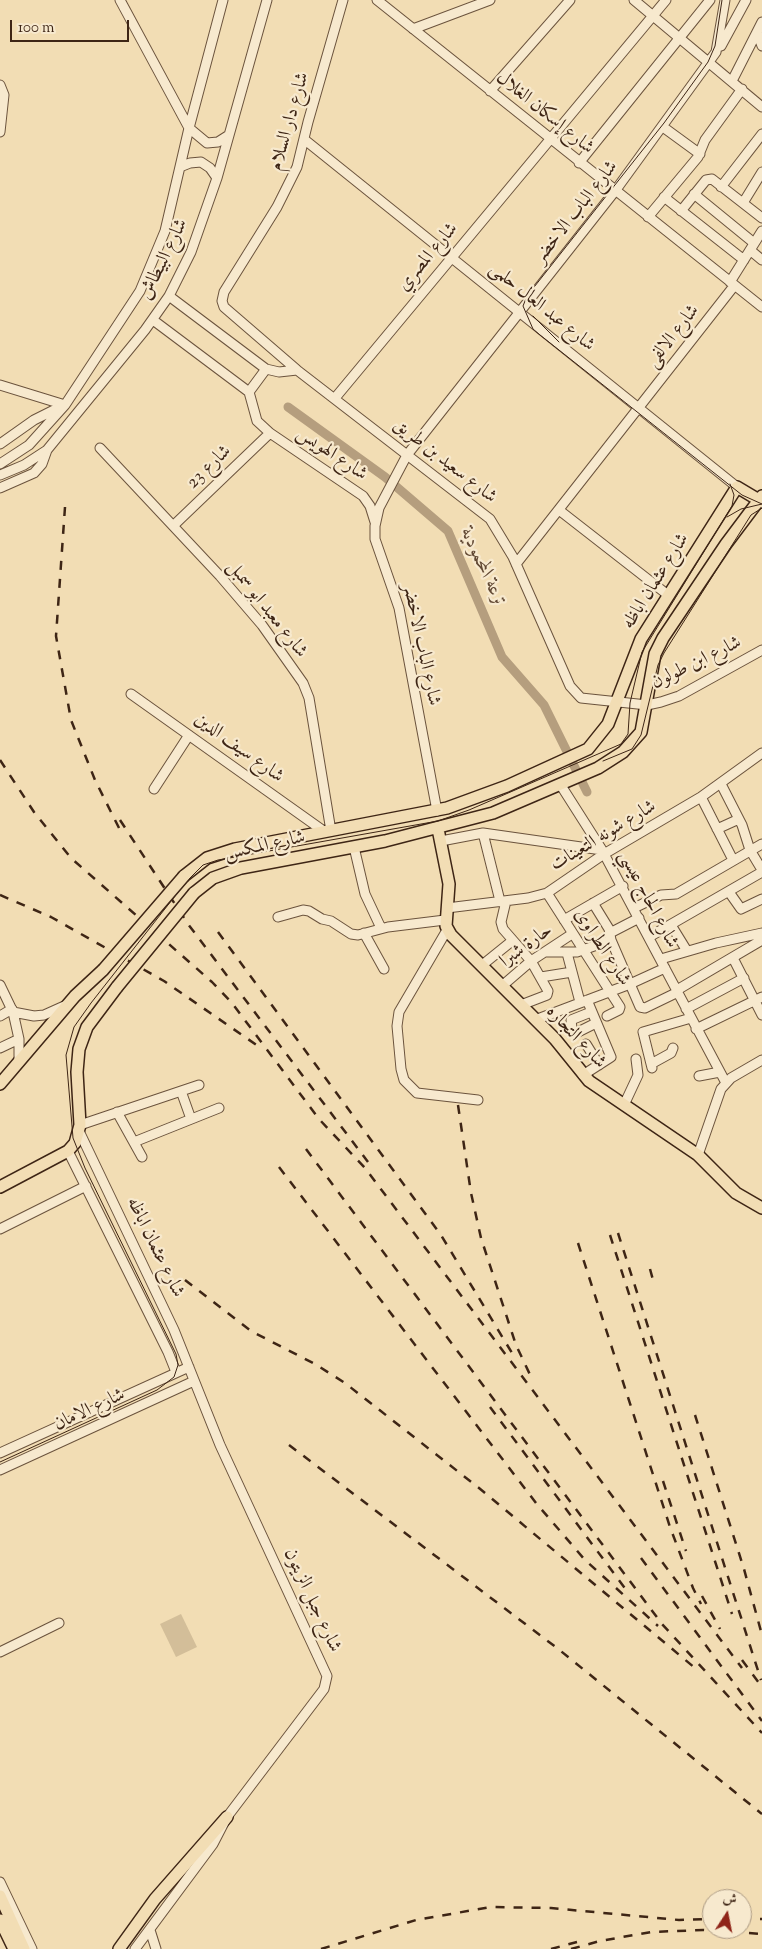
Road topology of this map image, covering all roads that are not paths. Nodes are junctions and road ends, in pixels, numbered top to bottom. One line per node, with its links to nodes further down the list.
1 (120, 0): 26 (street)
2 (223, 0): 26 (street, شارع البيطاش)
3 (267, 0): 29 (street, شارع البيطاش)
4 (342, 0): 30 (street, شارع دار السلام)
5 (377, 0): 15 (street, شارع إسكان الغلال)
6 (490, 0): 15 (street)
7 (570, 0): 23 (street)
8 (634, 0): 13 (street)
9 (666, 0): 13 (street, شارع المصري)
10 (710, 0): 17 (street)
11 (725, 0): 19 (street, شارع الباب الاخضر)
12 (746, 0): 19 (street)
13 (653, 16): 17 (street); 31 (street, شارع المصري)
14 (762, 22): 16 (street)
15 (413, 28): 23 (street, شارع إسكان الغلال)
16 (757, 32): 18 (street); 20 (street)
17 (680, 38): 19 (street); 33 (street)
18 (762, 46)
19 (709, 62): 20 (street); 25 (street, شارع الباب الاخضر)
20 (732, 81): 22 (street)
21 (0, 85): 27 (street)
22 (742, 89): 24 (street); 32 (street)
23 (490, 91): 31 (street, شارع إسكان الغلال)
24 (762, 107)
25 (663, 127): 32 (street); 38 (street, شارع الباب الاخضر)
26 (189, 128): 29 (street); 34 (street, شارع البيطاش)
27 (0, 132)
28 (762, 134): 37 (street)
29 (229, 135): 36 (street, شارع البيطاش)
30 (305, 140): 47 (street, شارع عبد العال حلمى); 52 (street, شارع دار السلام)
31 (551, 140): 33 (street, شارع إسكان الغلال); 47 (street, شارع المصري)
32 (700, 154): 40 (street)
33 (579, 163): 38 (street, شارع إسكان الغلال)
34 (180, 167): 36 (street); 61 (street, شارع البيطاش)
35 (762, 172): 41 (street)
36 (217, 178): 51 (street, شارع البيطاش)
37 (721, 187): 39 (street); 41 (street)
38 (615, 191): 43 (street, شارع إسكان الغلال); 54 (street, شارع الباب الاخضر)
39 (694, 194): 42 (street); 46 (street)
40 (664, 197): 42 (street); 43 (street)
41 (743, 203): 44 (street)
42 (681, 211): 48 (street)
43 (648, 217): 50 (street, شارع إسكان الغلال)
44 (762, 218)
45 (762, 231): 46 (street, شارع الالفى)
46 (752, 247): 48 (street, شارع الالفى); 49 (street)
47 (450, 258): 54 (street, شارع عبد العال حلمى); 60 (street, شارع المصري)
48 (744, 260): 50 (street, شارع الالفى)
49 (762, 260)
50 (732, 284): 53 (street, شارع إسكان الغلال); 62 (street, شارع الالفى)
51 (168, 296): 55 (street, شارع البيطاش); 56 (street)
52 (222, 296): 57 (street, شارع سعيد بن طريق)
53 (762, 307)
54 (518, 312): 62 (street, شارع عبد العال حلمى); 67 (street, شارع الباب الاخضر)
55 (153, 320): 59 (street); 66 (street, شارع البيطاش)
56 (266, 369): 57 (street); 59 (street)
57 (296, 370): 60 (street, شارع سعيد بن طريق)
58 (0, 385): 61 (street)
59 (249, 392): 63 (street, شارع الهويس)
60 (335, 398): 67 (street, شارع سعيد بن طريق)
61 (65, 405): 64 (street); 68 (street, شارع البيطاش)
62 (639, 408): 70 (street, شارع عبد العال حلمى); 73 (street, شارع الالفى)
63 (270, 433): 74 (street, شارع الهويس); 75 (street, شارع 23)
64 (0, 444)
65 (100, 448): 75 (street, شارع معبد ابو سمبل)
66 (47, 450): 69 (street, شارع البيطاش); 71 (street)
67 (407, 455): 74 (street, شارع الباب الاخضر); 76 (street, شارع سعيد بن طريق)
68 (3, 463)
69 (0, 475)
70 (737, 487): 72 (main road, شارع عبد العال حلمى); 77 (main road, شارع عثمان اباظه)
71 (0, 488)
72 (761, 499): 81 (main road, شارع عثمان اباظه)
73 (559, 510): 76 (street, شارع الالفى); 77 (street)
74 (376, 524): 88 (street, شارع الباب الاخضر)
75 (173, 526): 92 (street, شارع معبد ابو سمبل)
76 (516, 564): 80 (street, شارع سعيد بن طريق)
77 (668, 596): 80 (main road, شارع عثمان اباظه)
78 (762, 650): 81 (street, شارع ابن طولون)
79 (131, 694): 82 (street, شارع سيف الدين)
80 (616, 701): 81 (street, شارع سعيد بن طريق); 88 (main road, شارع المكس)
81 (647, 705): 84 (main road, شارع المكس)
82 (189, 735): 86 (street); 92 (street, شارع سيف الدين)
83 (762, 753): 85 (street, شارع شونه التعينات)
84 (560, 784): 90 (main road, شارع المكس); 98 (street)
85 (721, 784): 87 (street, شارع شونه التعينات); 89 (street)
86 (154, 789)
87 (701, 797): 91 (street); 98 (street, شارع شونه التعينات)
88 (437, 811): 92 (main road, شارع المكس)
89 (739, 820): 91 (street); 97 (street)
90 (438, 829): 94 (main road); 96 (main road, شارع المكس)
91 (718, 829): 99 (street)
92 (328, 832): 139 (main road, شارع المكس, bridge)
93 (484, 833): 94 (street, شارع الحاج عيسي); 98 (street, شارع الحاج عيسي); 105 (street)
94 (441, 841): 107 (main road)
95 (762, 844): 97 (street)
96 (354, 847): 114 (street); 172 (main road, شارع المكس, bridge)
97 (750, 850): 99 (street); 100 (street)
98 (603, 852): 101 (street, شارع الحاج عيسي); 103 (street, شارع شونه التعينات)
99 (733, 860): 108 (street)
100 (762, 871): 102 (street)
101 (622, 886): 106 (street); 108 (street, شارع الحاج عيسي)
102 (729, 892): 104 (street); 112 (street)
103 (546, 893): 105 (street, شارع شونه التعينات); 111 (street, شارع الطراوى)
104 (762, 899)
105 (503, 901): 107 (street, شارع شونه التعينات); 120 (street)
106 (593, 903): 111 (street); 117 (street)
107 (448, 908): 113 (main road)
108 (634, 908): 110 (street, شارع الحاج عيسي)
109 (278, 917): 115 (street)
110 (639, 918): 117 (street); 118 (street, شارع الحاج عيسي)
111 (564, 920): 116 (street, شارع الطراوى)
112 (671, 924): 118 (street); 123 (street)
113 (446, 925): 114 (street); 128 (main road, شارع التجاره); 167 (street)
114 (381, 928): 115 (street)
115 (364, 933): 130 (street)
116 (572, 934): 121 (street, شارع الطراوى); 122 (street, حارة شبرا)
117 (611, 936): 121 (street); 134 (street)
118 (649, 937): 126 (street, شارع الحاج عيسي)
119 (761, 940): 123 (street); 125 (street)
120 (512, 941): 127 (street); 128 (street)
121 (583, 951): 124 (street); 137 (street, شارع الطراوى)
122 (547, 952): 124 (street); 127 (street, حارة شبرا)
123 (687, 952): 126 (street)
124 (567, 953): 131 (street)
125 (733, 958): 133 (street); 138 (street)
126 (661, 959): 129 (street, شارع الحاج عيسي)
127 (531, 961): 132 (street); 136 (street, حارة شبرا)
128 (481, 966): 136 (main road, شارع التجاره)
129 (665, 968): 134 (street); 138 (street, شارع الحاج عيسي)
130 (384, 969)
131 (572, 972): 132 (street); 141 (street)
132 (541, 977): 142 (street)
133 (744, 978): 140 (street); 145 (street)
134 (630, 984): 137 (street); 138 (street)
135 (0, 985): 143 (street)
136 (502, 986): 142 (main road, شارع التجاره)
137 (610, 991): 141 (street); 148 (street, شارع الطراوى)
138 (677, 991): 145 (street, شارع الحاج عيسي)
139 (76, 996): 143 (street); 158 (main road, شارع المكس)
140 (758, 999): 146 (street); 151 (street)
141 (584, 1001): 144 (street); 149 (street)
142 (520, 1005): 149 (main road, شارع التجاره)
143 (13, 1010): 147 (street); 152 (street)
144 (591, 1012): 150 (street); 150 (street)
145 (689, 1014): 151 (street, شارع الحاج عيسي); 155 (street)
146 (762, 1014)
147 (0, 1016)
148 (607, 1016)
149 (535, 1020): 161 (main road, شارع التجاره)
150 (596, 1023): 159 (street)
151 (696, 1029): 160 (street, شارع الحاج عيسي)
152 (19, 1038): 154 (street); 158 (street)
153 (586, 1044): 159 (street)
154 (0, 1048)
155 (673, 1048)
156 (636, 1059): 168 (street)
157 (762, 1060): 163 (street)
158 (19, 1062): 164 (main road, شارع المكس)
159 (600, 1065): 161 (street)
160 (720, 1072): 162 (street); 163 (street, شارع الحاج عيسي)
161 (583, 1075): 168 (main road, شارع التجاره)
162 (698, 1076)
163 (726, 1083): 175 (street)
164 (0, 1084)
165 (200, 1085): 166 (street)
166 (181, 1091): 170 (street); 171 (street)
167 (478, 1100)
168 (624, 1105): 175 (main road, شارع التجاره)
169 (218, 1108): 171 (street)
170 (117, 1112): 172 (street); 173 (street)
171 (191, 1119): 173 (street)
172 (79, 1128): 174 (main road); 181 (street, شارع عثمان اباظه)
173 (134, 1142): 176 (street)
174 (68, 1151): 177 (street, شارع عثمان اباظه); 178 (main road)
175 (698, 1155): 179 (main road, شارع التجاره)
176 (142, 1157)
177 (86, 1186): 180 (street); 182 (street, شارع عثمان اباظه)
178 (0, 1187)
179 (762, 1208)
180 (0, 1229)
181 (189, 1367): 182 (street, شارع الامان); 183 (street, شارع عثمان اباظه)
182 (176, 1372): 184 (street, شارع الامان)
183 (194, 1381): 185 (street, شارع الامان); 188 (street, شارع جبل الزيتون)
184 (0, 1453)
185 (0, 1470)
186 (59, 1623): 187 (street)
187 (0, 1652)
188 (228, 1817): 192 (street, شارع جبل الزيتون); 196 (main road)
189 (0, 1882): 195 (street)
190 (0, 1896): 194 (main road)
191 (0, 1920): 193 (main road)
192 (150, 1930): 197 (street, شارع جبل الزيتون); 198 (street)
193 (14, 1949)
194 (24, 1949)
195 (32, 1949)
196 (119, 1949)
197 (135, 1949)
198 (156, 1949)

